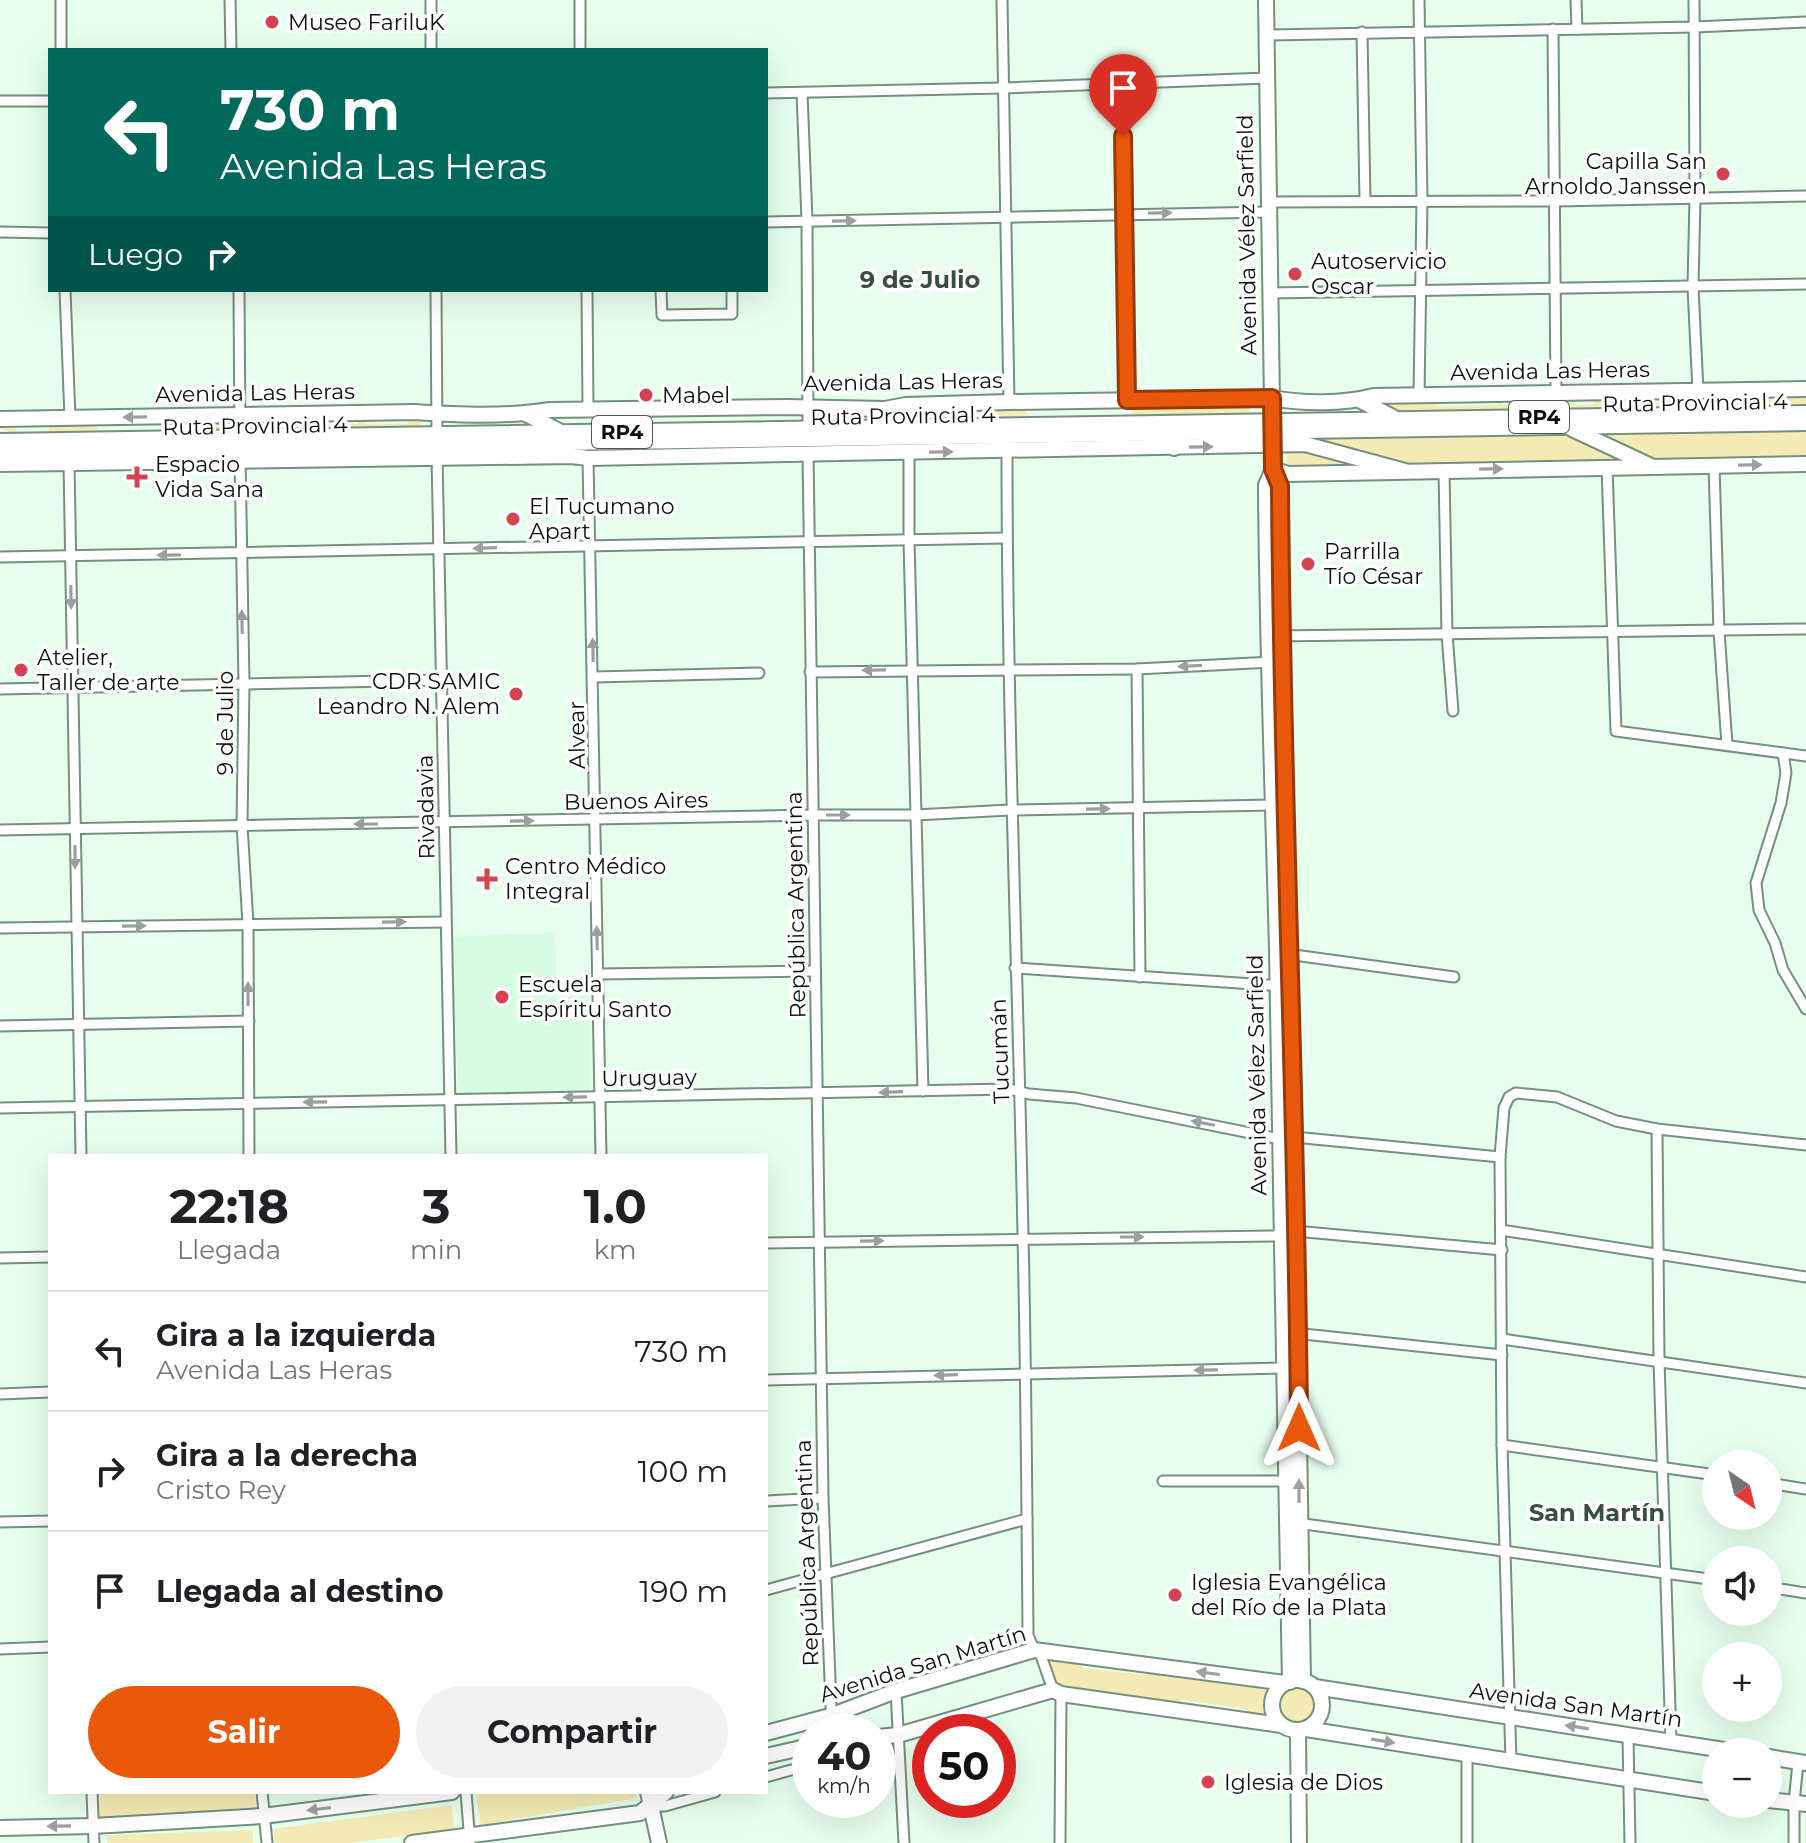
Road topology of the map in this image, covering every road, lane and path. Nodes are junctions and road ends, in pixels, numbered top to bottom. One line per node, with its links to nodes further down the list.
1 (61, 0): 17 (street)
2 (230, 0): 18 (street)
3 (431, 0): 19 (street)
4 (580, 0): 20 (street)
5 (1002, 0): 23 (street)
6 (1266, 0): 16 (main road, Avenida Vélez Sarfield)
7 (1419, 0): 15 (street)
8 (1576, 0): 13 (street)
9 (1694, 0): 11 (street)
10 (1806, 22): 11 (street)
11 (1694, 27): 13 (street); 29 (street)
12 (1553, 29): 13 (street); 15 (street); 32 (street)
13 (1577, 29)
14 (1362, 32): 15 (street); 16 (street); 30 (street)
15 (1420, 32): 31 (street)
16 (1266, 35): 21 (main road, Avenida Vélez Sarfield)
17 (61, 48)
18 (231, 48)
19 (431, 48)
20 (580, 48)
21 (1267, 78): 22 (street); 33 (main road, Avenida Vélez Sarfield)
22 (1122, 85): 23 (street); 34 (street)
23 (1002, 88): 25 (street); 35 (street)
24 (768, 93): 25 (street)
25 (802, 93): 36 (street, República Argentina)
26 (0, 101): 27 (street)
27 (48, 101)
28 (1806, 196): 29 (street)
29 (1695, 198): 32 (street); 41 (street)
30 (1365, 201): 31 (street); 33 (street)
31 (1422, 201): 32 (street); 43 (street)
32 (1556, 201): 42 (street)
33 (1269, 207): 34 (street, one-way to 33); 50 (main road, Avenida Vélez Sarfield)
34 (1123, 213): 35 (street); 56 (street)
35 (1007, 218): 36 (street, one-way to 35); 58 (street)
36 (807, 221): 37 (street); 59 (street, República Argentina)
37 (768, 222)
38 (0, 232): 39 (street)
39 (48, 233)
40 (1806, 284): 41 (street)
41 (1693, 287): 42 (street); 52 (street)
42 (1555, 288): 43 (street); 53 (street)
43 (1420, 290): 50 (street); 54 (street)
44 (65, 292): 66 (street)
45 (239, 292): 65 (street, 9 de Julio)
46 (436, 292): 63 (street)
47 (587, 292): 60 (street)
48 (661, 292): 49 (street)
49 (732, 292)
50 (1270, 293): 55 (main road, Avenida Vélez Sarfield)
51 (1806, 389): 52 (main road, Avenida Las Heras / RP4)
52 (1698, 391): 53 (main road, Avenida Las Heras / RP4)
53 (1556, 393): 54 (main road, Avenida Las Heras / RP4)
54 (1419, 395): 57 (main road, Avenida Las Heras / RP4)
55 (1272, 398): 56 (main road, Avenida Las Heras); 57 (main road, Avenida Las Heras / RP4); 74 (main road, Avenida Vélez Sarfield)
56 (1127, 400): 58 (main road, Avenida Las Heras)
57 (1359, 400): 68 (main road)
58 (1009, 402): 61 (main road, Avenida Las Heras)
59 (807, 407): 60 (main road, Avenida Las Heras); 61 (main road, Avenida Las Heras); 78 (street, República Argentina)
60 (588, 409): 64 (main road, Avenida Las Heras)
61 (885, 409): 70 (main road)
62 (1806, 413): 68 (main road, Ruta Provincial 4 / RP4)
63 (437, 414): 64 (main road, Avenida Las Heras); 65 (main road, Avenida Las Heras); 79 (street, Rivadavia)
64 (526, 414): 73 (main road)
65 (239, 415): 66 (main road, Avenida Las Heras, one-way to 66); 82 (street, 9 de Julio)
66 (70, 418): 67 (main road, Avenida Las Heras)
67 (0, 419)
68 (1397, 419): 74 (main road, Ruta Provincial 4 / RP4)
69 (1806, 423): 71 (main road, Ruta Provincial 4 / RP4)
70 (927, 427): 74 (main road, Ruta Provincial 4 / RP4); 78 (main road, Ruta Provincial 4 / RP4)
71 (1568, 427): 74 (main road, Ruta Provincial 4 / RP4); 92 (main road)
72 (0, 430): 77 (main road)
73 (563, 433): 78 (main road, Ruta Provincial 4 / RP4); 79 (main road, Ruta Provincial 4 / RP4)
74 (1272, 433): 75 (main road, Ruta Provincial 4 / RP4); 81 (main road, one-way to 74); 94 (main road, Avenida Vélez Sarfield); 96 (main road)
75 (1143, 434): 78 (main road, Ruta Provincial 4 / RP4); 81 (main road)
76 (0, 441): 77 (main road, Ruta Provincial 4 / RP4)
77 (25, 441): 82 (main road, Ruta Provincial 4 / RP4)
78 (808, 441): 79 (main road, Ruta Provincial 4 / RP4); 85 (main road); 87 (main road); 99 (street, República Argentina)
79 (437, 446): 80 (main road, Ruta Provincial 4 / RP4); 82 (main road, Ruta Provincial 4 / RP4); 86 (main road); 87 (main road); 101 (street, Rivadavia)
80 (320, 447): 82 (main road, Ruta Provincial 4 / RP4); 86 (main road)
81 (1174, 448): 83 (main road)
82 (240, 449): 84 (main road, Ruta Provincial 4 / RP4); 86 (main road); 88 (main road); 102 (street, 9 de Julio)
83 (1007, 451): 85 (main road, one-way to 83); 97 (street, Tucumán)
84 (0, 452)
85 (909, 452): 98 (street)
86 (349, 458)
87 (588, 458): 100 (street, Alvear)
88 (69, 463): 89 (main road); 103 (street)
89 (0, 464)
90 (1806, 464): 91 (main road, one-way to 90)
91 (1714, 465): 92 (main road); 106 (street)
92 (1651, 466): 93 (main road)
93 (1607, 467): 95 (main road, one-way to 93); 107 (street)
94 (1273, 469): 96 (main road); 109 (main road, Avenida Vélez Sarfield)
95 (1444, 470): 96 (main road); 108 (street)
96 (1405, 471)
97 (1006, 538): 98 (street); 113 (street, Tucumán)
98 (909, 540): 99 (street); 112 (street)
99 (808, 541): 100 (street); 114 (street, República Argentina)
100 (591, 545): 101 (street, one-way to 101); 116 (street, Alvear, one-way to 100)
101 (439, 549): 102 (street); 117 (street, Rivadavia)
102 (241, 554): 103 (street, one-way to 103); 118 (street, 9 de Julio, one-way to 102)
103 (71, 556): 104 (street); 119 (street, one-way to 119)
104 (0, 557)
105 (1806, 629): 106 (street)
106 (1719, 631): 107 (street); 122 (street)
107 (1611, 632): 108 (street); 122 (street)
108 (1447, 634): 109 (street); 121 (street)
109 (1274, 636): 110 (main road, Avenida Vélez Sarfield)
110 (1275, 662): 111 (street, one-way to 111); 125 (main road, Avenida Vélez Sarfield)
111 (1137, 669): 113 (street); 126 (street)
112 (912, 670): 113 (street); 114 (street, one-way to 114); 129 (street)
113 (1011, 671): 127 (street, Tucumán)
114 (810, 672): 128 (street, República Argentina)
115 (759, 673): 116 (street)
116 (594, 677): 130 (street, Alvear)
117 (441, 680): 118 (street); 131 (street, Rivadavia)
118 (244, 683): 119 (street); 132 (street, 9 de Julio)
119 (72, 687): 120 (street); 133 (street)
120 (0, 689)
121 (1453, 711)
122 (1727, 745): 123 (street)
123 (1783, 753): 124 (street); 146 (street)
124 (1806, 756)
125 (1279, 805): 126 (street, Buenos Aires); 139 (main road, Avenida Vélez Sarfield)
126 (1140, 809): 127 (street, Buenos Aires, one-way to 126); 143 (street)
127 (1010, 810): 129 (street, Buenos Aires); 140 (street, Tucumán)
128 (812, 815): 129 (street, Buenos Aires, one-way to 129); 130 (street, Buenos Aires); 141 (street, República Argentina)
129 (915, 815): 150 (street)
130 (596, 820): 131 (street, Buenos Aires, one-way to 130); 142 (street, Alvear, one-way to 130)
131 (444, 823): 132 (street, Buenos Aires, one-way to 132); 135 (street, Rivadavia)
132 (242, 825): 133 (street, Buenos Aires); 136 (street, 9 de Julio)
133 (74, 829): 134 (street, Buenos Aires); 137 (street, one-way to 137)
134 (0, 830)
135 (445, 922): 136 (street, one-way to 135); 154 (street, Rivadavia)
136 (248, 924): 137 (street, one-way to 136); 147 (street, 9 de Julio, one-way to 136)
137 (75, 927): 138 (street); 148 (street)
138 (0, 928)
139 (1283, 954): 144 (street); 145 (main road, Avenida Vélez Sarfield)
140 (1015, 968): 143 (street); 151 (street, Tucumán)
141 (815, 971): 142 (street); 152 (street, República Argentina)
142 (598, 974): 153 (street, Alvear)
143 (1140, 977): 145 (street)
144 (1454, 977)
145 (1283, 986): 159 (main road, Avenida Vélez Sarfield)
146 (1806, 1009)
147 (249, 1021): 148 (street); 155 (street, 9 de Julio)
148 (79, 1025): 149 (street); 156 (street)
149 (0, 1026)
150 (923, 1091): 151 (street, Uruguay); 152 (street, Uruguay, one-way to 152)
151 (1019, 1091): 159 (street, Uruguay, one-way to 151); 168 (street, Tucumán)
152 (818, 1094): 153 (street, Uruguay); 169 (street, República Argentina)
153 (600, 1097): 154 (street, Uruguay, one-way to 154); 164 (street, Alvear)
154 (450, 1099): 155 (street, Uruguay, one-way to 155); 163 (street, Rivadavia)
155 (248, 1103): 156 (street, Uruguay); 162 (street, 9 de Julio)
156 (79, 1106): 157 (street, Uruguay); 161 (street)
157 (0, 1108)
158 (1657, 1129): 160 (street); 165 (street); 172 (street)
159 (1287, 1138): 165 (street, Uruguay); 167 (main road, Avenida Vélez Sarfield)
160 (1806, 1145)
161 (81, 1154)
162 (249, 1154)
163 (451, 1154)
164 (601, 1154)
165 (1500, 1157): 166 (street)
166 (1501, 1230): 171 (street); 172 (street)
167 (1288, 1233): 168 (street, one-way to 167); 171 (street); 176 (main road, Avenida Vélez Sarfield)
168 (1023, 1238): 169 (street, one-way to 168); 181 (street, Tucumán)
169 (821, 1241): 170 (street); 182 (street, República Argentina)
170 (768, 1243)
171 (1502, 1250): 177 (street)
172 (1657, 1254): 175 (street); 179 (street)
173 (48, 1257): 174 (street)
174 (0, 1258)
175 (1806, 1277)
176 (1290, 1332): 178 (street); 180 (main road, Avenida Vélez Sarfield); 199 (main road, Avenida Vélez Sarfield, one-way to 176)
177 (1502, 1339): 178 (street); 179 (street)
178 (1502, 1355): 187 (street)
179 (1659, 1361): 184 (street); 188 (street)
180 (1284, 1368): 181 (street, one-way to 181); 191 (main road, Avenida Vélez Sarfield)
181 (1026, 1372): 182 (street, one-way to 182); 196 (street, Tucumán)
182 (821, 1379): 183 (street); 194 (street, República Argentina)
183 (768, 1380)
184 (1806, 1383)
185 (48, 1392): 186 (street)
186 (0, 1394)
187 (1502, 1445): 188 (street); 200 (street)
188 (1662, 1467): 189 (street); 201 (street)
189 (1702, 1473)
190 (1163, 1481): 191 (street)
191 (1284, 1481): 199 (main road, Avenida Vélez Sarfield)
192 (1782, 1485): 193 (street)
193 (1806, 1489)
194 (823, 1498): 195 (street); 202 (street, República Argentina)
195 (768, 1501)
196 (1027, 1519): 202 (street); 209 (street, Tucumán)
197 (48, 1521): 198 (street)
198 (0, 1522)
199 (1293, 1522): 200 (street); 210 (main road, Avenida Vélez Sarfield)
200 (1505, 1552): 201 (street); 215 (street)
201 (1667, 1572): 203 (street); 222 (street)
202 (825, 1573): 204 (street); 213 (street, República Argentina)
203 (1702, 1578)
204 (768, 1589)
205 (1782, 1589): 206 (street)
206 (1806, 1593)
207 (48, 1647): 208 (street)
208 (0, 1649)
209 (1036, 1650): 210 (main road, Avenida San Martín, one-way to 209); 211 (main road, Avenida San Martín); 212 (street, Tucumán)
210 (1298, 1683): 215 (main road, Avenida San Martín); 216 (main road); 218 (main road)
211 (896, 1691): 214 (main road, Avenida San Martín); 220 (street)
212 (1057, 1692): 216 (main road); 220 (main road); 250 (street, Tucumán)
213 (830, 1714)
214 (835, 1714)
215 (1510, 1717): 221 (main road, Avenida San Martín, one-way to 215); 228 (street)
216 (1281, 1725): 218 (main road)
217 (792, 1726): 219 (main road, Avenida San Martín)
218 (1302, 1730): 225 (main road, one-way to 225); 251 (main road)
219 (768, 1732)
220 (898, 1735): 249 (street)
221 (1628, 1736): 222 (main road, Avenida San Martín); 232 (street)
222 (1671, 1741): 223 (main road, Avenida San Martín)
223 (1702, 1746)
224 (792, 1750): 226 (main road)
225 (1467, 1754): 228 (main road); 252 (street)
226 (768, 1756)
227 (1782, 1759): 229 (main road)
228 (1511, 1762): 232 (main road)
229 (1802, 1763): 240 (street)
230 (791, 1770): 231 (street)
231 (768, 1776)
232 (1630, 1781): 233 (main road); 253 (street)
233 (1702, 1791)
234 (92, 1794): 242 (street)
235 (262, 1794): 241 (street)
236 (436, 1794): 241 (main road, one-way to 241)
237 (466, 1794): 244 (street)
238 (708, 1794): 239 (street)
239 (649, 1799): 244 (main road); 248 (main road)
240 (1800, 1804): 254 (street)
241 (263, 1816): 242 (main road); 246 (street)
242 (93, 1826): 243 (main road, one-way to 243); 245 (street)
243 (0, 1828)
244 (470, 1839): 247 (main road)
245 (94, 1843)
246 (267, 1843)
247 (412, 1843)
248 (659, 1843)
249 (904, 1843)
250 (1060, 1843)
251 (1299, 1843)
252 (1467, 1843)
253 (1630, 1843)
254 (1794, 1843)

